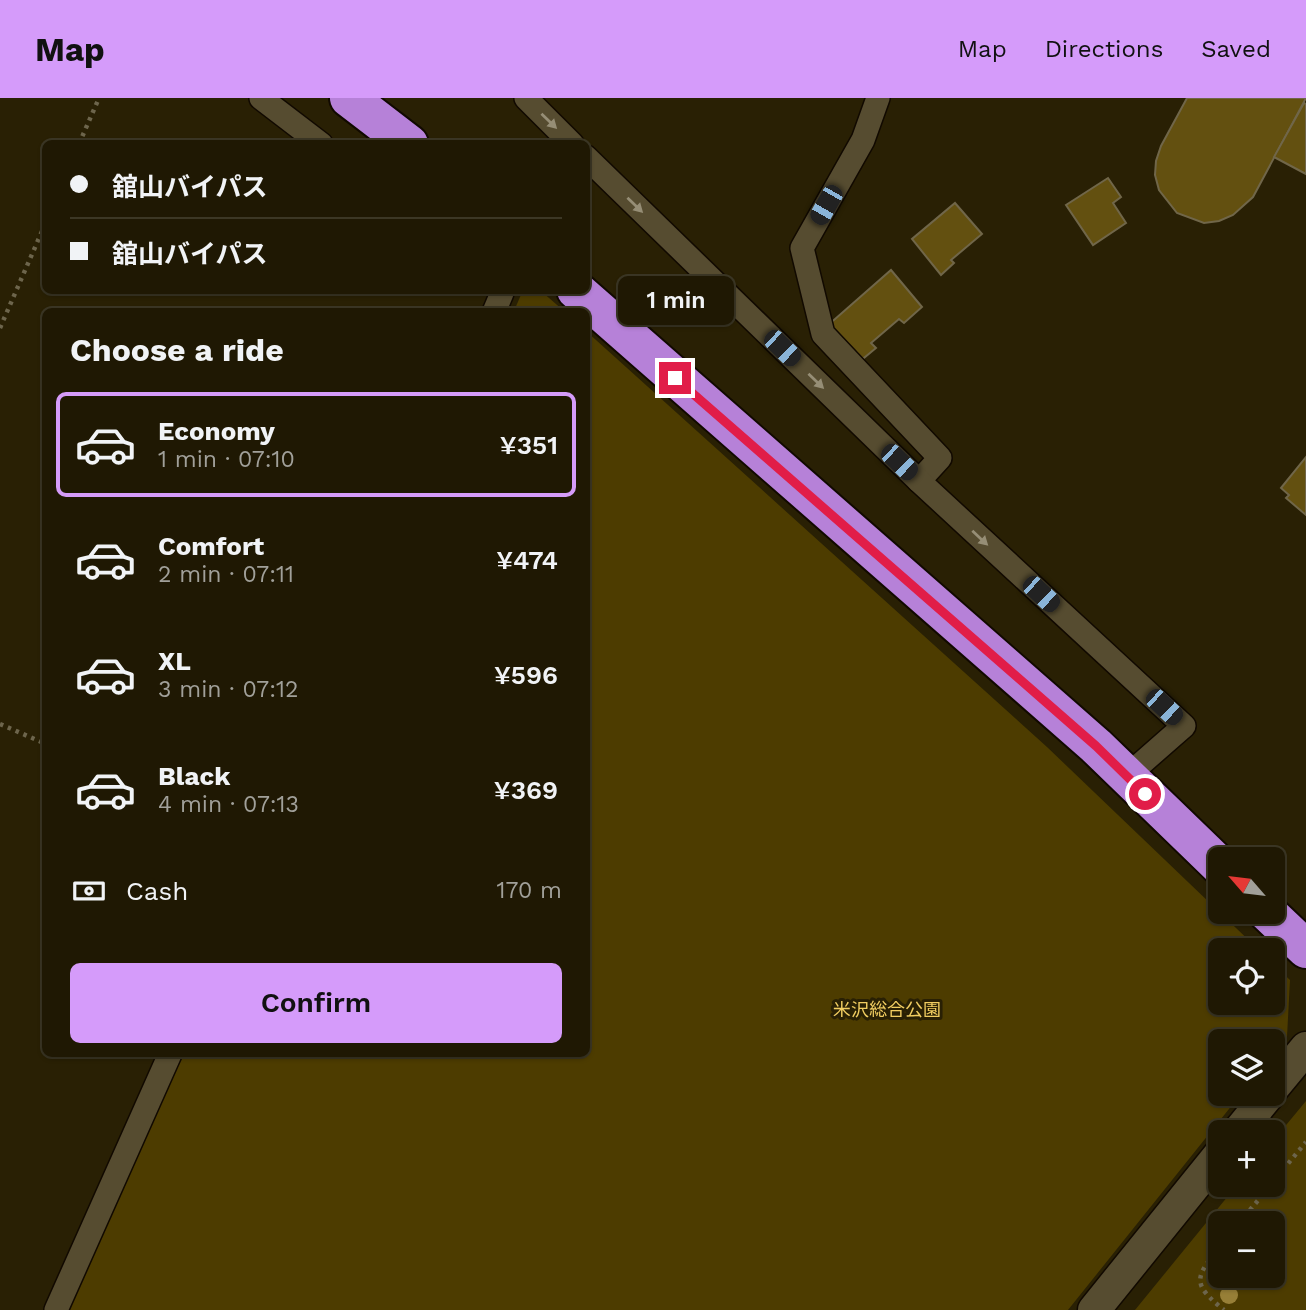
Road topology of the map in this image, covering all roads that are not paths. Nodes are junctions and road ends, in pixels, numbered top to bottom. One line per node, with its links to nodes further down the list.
1 (261, 98): 7 (street)
2 (349, 98): 8 (highway)
3 (359, 98): 9 (highway)
4 (382, 98): 10 (highway)
5 (526, 98): 11 (street, one-way to 11)
6 (878, 98): 14 (street)
7 (316, 140)
8 (406, 140)
9 (406, 140)
10 (408, 140)
11 (568, 140)
12 (590, 161): 14 (street, one-way to 14)
13 (581, 294): 15 (highway)
14 (919, 481): 15 (street, one-way to 15)
15 (1127, 776): 16 (highway)
16 (1208, 854)
17 (1280, 924): 18 (highway)
18 (1306, 949)
19 (1306, 1048): 21 (street)
20 (169, 1057): 25 (street)
21 (1285, 1073)
22 (1259, 1106): 23 (street)
23 (1248, 1120)
24 (1208, 1169): 26 (street)
25 (56, 1310)
26 (1094, 1310)

